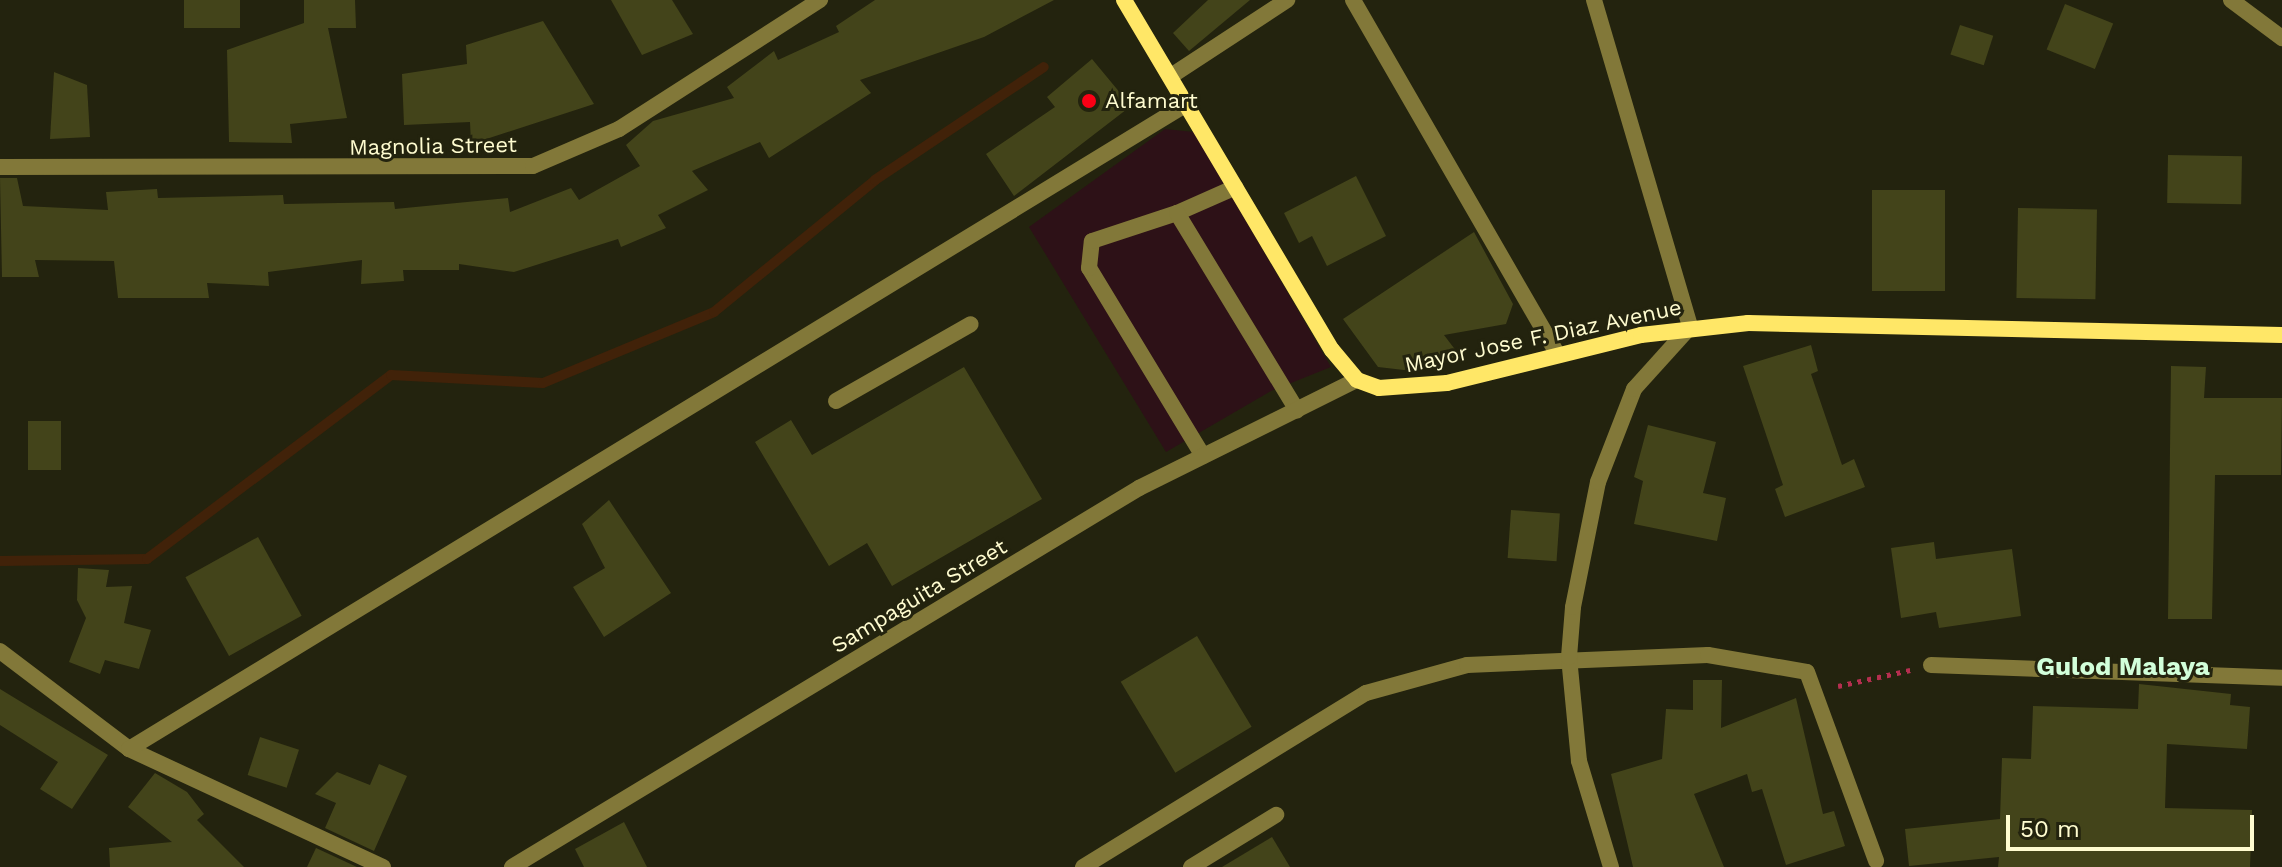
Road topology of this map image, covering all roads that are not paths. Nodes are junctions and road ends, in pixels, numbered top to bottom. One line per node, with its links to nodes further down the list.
1 (820, 0): 10 (street, Magnolia Street)
2 (1124, 0): 8 (main road)
3 (1287, 0): 8 (street)
4 (1353, 0): 16 (street)
5 (1594, 0): 14 (street)
6 (2231, 0): 7 (street)
7 (2282, 38)
8 (1171, 76): 9 (main road)
9 (1188, 103): 11 (main road); 25 (street)
10 (0, 167)
11 (1236, 187): 12 (street); 17 (main road)
12 (1177, 213): 19 (street); 20 (street)
13 (971, 324): 18 (street)
14 (1690, 327): 15 (main road, Mayor Jose F. Diaz Avenue); 16 (main road, Mayor Jose F. Diaz Avenue); 22 (street)
15 (2282, 335)
16 (1558, 355): 17 (main road, Mayor Jose F. Diaz Avenue)
17 (1357, 380): 19 (street, Sampaguita Street)
18 (836, 401)
19 (1297, 410): 20 (street, Sampaguita Street)
20 (1203, 456): 29 (street, Sampaguita Street)
21 (0, 651): 25 (street)
22 (1569, 657): 27 (street); 30 (street); 32 (street)
23 (1931, 665): 24 (street)
24 (2282, 678)
25 (129, 749): 28 (street)
26 (1276, 815): 31 (street)
27 (1876, 861)
28 (383, 867)
29 (512, 867)
30 (1083, 867)
31 (1191, 867)
32 (1611, 867)

